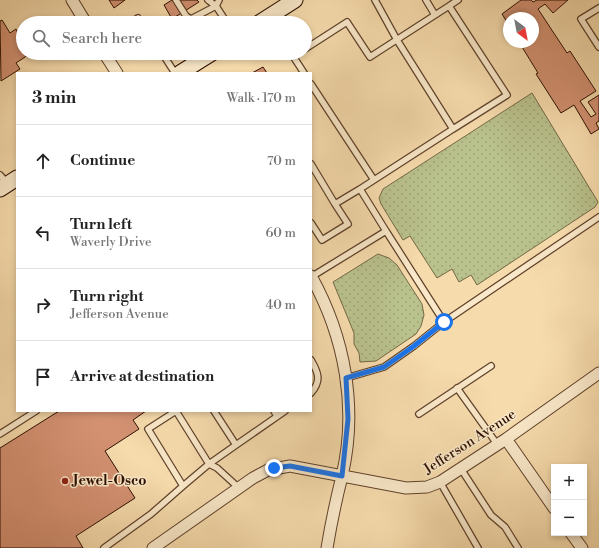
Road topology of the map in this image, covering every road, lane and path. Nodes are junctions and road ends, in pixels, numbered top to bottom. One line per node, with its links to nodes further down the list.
1 (72, 0): 12 (street)
2 (176, 0): 13 (lane)
3 (208, 0): 8 (lane)
4 (295, 0): 16 (main road)
5 (375, 0): 17 (lane)
6 (426, 0): 11 (lane)
7 (458, 0): 9 (lane)
8 (218, 3): 14 (lane); 15 (lane)
9 (449, 6): 11 (lane); 29 (lane)
10 (599, 8): 19 (lane)
11 (435, 15): 17 (lane)
12 (82, 16)
13 (186, 16)
14 (199, 16)
15 (224, 16)
16 (270, 16)
17 (397, 40): 18 (lane); 29 (lane)
18 (312, 44)
19 (599, 47)
20 (109, 60): 24 (street)
21 (167, 60): 25 (lane)
22 (201, 60): 26 (main road)
23 (296, 60): 27 (lane)
24 (116, 72)
25 (174, 72)
26 (182, 72)
27 (303, 72)
28 (312, 86): 31 (lane)
29 (453, 129): 31 (lane)
30 (312, 166): 33 (lane)
31 (374, 180): 32 (lane)
32 (360, 189): 33 (lane); 36 (lane)
33 (335, 204): 35 (lane)
34 (599, 217): 39 (lane)
35 (312, 225)
36 (386, 231): 37 (lane); 39 (lane)
37 (312, 276)
38 (312, 279): 43 (street)
39 (444, 322): 43 (lane)
40 (312, 362): 45 (lane)
41 (491, 366): 44 (lane)
42 (599, 373): 53 (street, Jefferson Avenue)
43 (346, 378): 57 (street)
44 (456, 388): 51 (lane); 53 (lane)
45 (312, 392)
46 (34, 412): 52 (lane)
47 (174, 412): 59 (lane)
48 (177, 412): 55 (lane)
49 (215, 412): 54 (lane)
50 (276, 414): 54 (lane)
51 (419, 414)
52 (0, 434)
53 (502, 442): 56 (street, Jefferson Avenue); 61 (street)
54 (236, 445): 55 (lane)
55 (209, 464): 59 (lane); 60 (lane)
56 (461, 469): 58 (street, Jefferson Avenue); 67 (lane)
57 (342, 476): 58 (street, Jefferson Avenue); 60 (street, Jefferson Avenue); 65 (street)
58 (440, 482): 66 (lane)
59 (183, 486): 63 (lane)
60 (239, 488): 64 (street, Jefferson Avenue)
61 (551, 504)
62 (573, 536): 68 (street)
63 (104, 548)
64 (153, 548)
65 (327, 548)
66 (478, 548)
67 (518, 548)
68 (582, 548)

